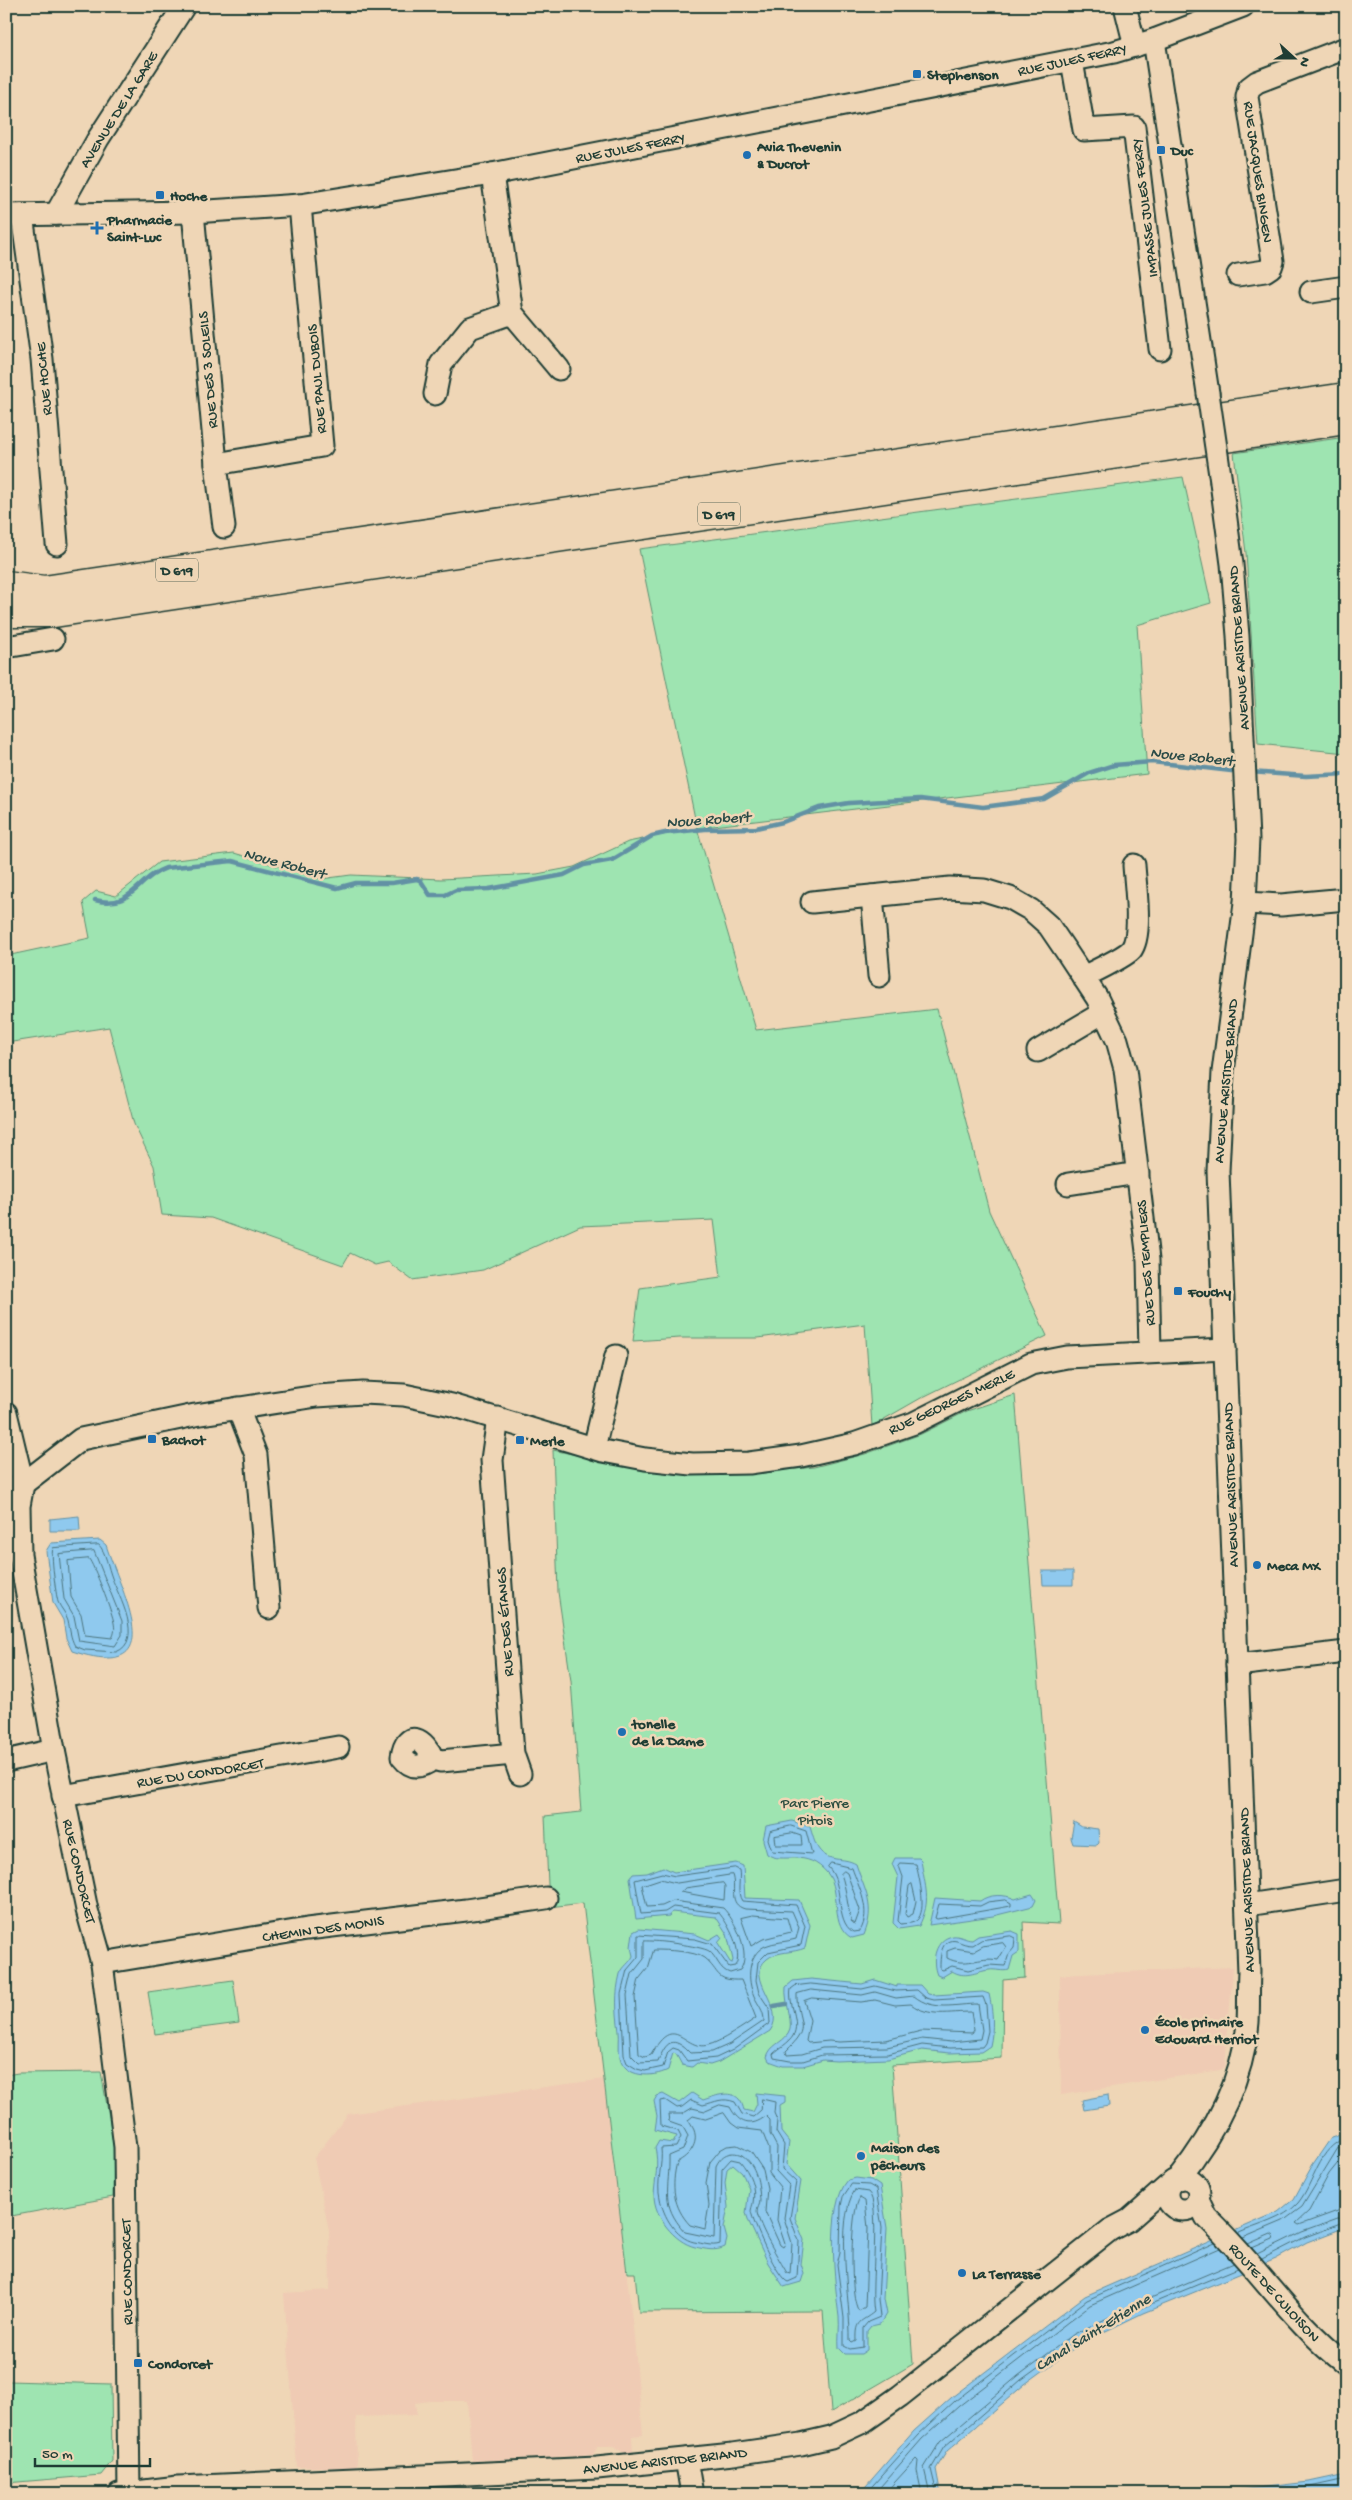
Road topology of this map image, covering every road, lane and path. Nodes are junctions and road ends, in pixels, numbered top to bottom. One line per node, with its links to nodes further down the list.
1 (184, 6): 10 (street, AVENUE DE LA GARE)
2 (1125, 6): 4 (street, AVENUE ARISTIDE BRIAND)
3 (1243, 6): 4 (street, RUE JULES FERRY)
4 (1145, 43): 6 (street, RUE JULES FERRY); 32 (street, AVENUE ARISTIDE BRIAND, bridge)
5 (1346, 48): 12 (street, RUE JACQUES BINGEN)
6 (1072, 61): 7 (street, RUE JULES FERRY); 16 (street, IMPASSE JULES FERRY)
7 (492, 174): 8 (street, RUE JULES FERRY); 15 (street)
8 (300, 205): 9 (street, RUE JULES FERRY); 21 (street, RUE PAUL DUBOIS)
9 (193, 212): 10 (street, RUE JULES FERRY); 21 (street, RUE DES 3 SOLEILS)
10 (56, 214): 11 (street, RUE JULES FERRY)
11 (14, 215): 23 (street, RUE HOCHE)
12 (1238, 275)
13 (1346, 287): 14 (street)
14 (1311, 292)
15 (512, 313): 17 (street); 18 (street)
16 (1160, 349)
17 (559, 369)
18 (435, 394)
19 (1346, 396): 24 (highway, D 619)
20 (1346, 420): 25 (highway, D 619)
21 (216, 464): 22 (street, RUE DES 3 SOLEILS)
22 (224, 527)
23 (56, 544)
24 (6, 585)
25 (6, 614)
26 (53, 639): 27 (street)
27 (6, 647)
28 (1134, 865): 34 (street)
29 (872, 896): 31 (street, RUE DES TEMPLIERS); 33 (street); 34 (street, RUE DES TEMPLIERS)
30 (1346, 899): 32 (street)
31 (812, 902)
32 (1245, 903): 39 (street, AVENUE ARISTIDE BRIAND)
33 (879, 976)
34 (1083, 977): 35 (street, RUE DES TEMPLIERS)
35 (1104, 1012): 36 (street); 37 (street, RUE DES TEMPLIERS)
36 (1038, 1051)
37 (1138, 1173): 38 (street); 40 (street, RUE DES TEMPLIERS)
38 (1068, 1184)
39 (1225, 1349): 40 (street, RUE GEORGES MERLE); 49 (street, AVENUE ARISTIDE BRIAND)
40 (1150, 1352): 45 (street, RUE GEORGES MERLE)
41 (616, 1356): 45 (street)
42 (238, 1408): 44 (street, RUE GEORGES MERLE); 46 (street); 47 (street)
43 (6, 1412): 46 (street)
44 (498, 1418): 45 (street, RUE GEORGES MERLE); 52 (street, RUE DES ÉTANGS)
45 (594, 1448)
46 (14, 1487): 51 (street, RUE CONDORCET)
47 (269, 1608)
48 (1346, 1652): 49 (street)
49 (1237, 1665): 57 (street, AVENUE ARISTIDE BRIAND)
50 (338, 1747): 54 (street, RUE DU CONDORCET)
51 (54, 1750): 53 (street); 54 (street, RUE CONDORCET)
52 (437, 1760)
53 (6, 1761)
54 (63, 1796): 58 (street, RUE CONDORCET)
55 (1346, 1890): 57 (street)
56 (546, 1898): 58 (street, CHEMIN DES MONIS)
57 (1247, 1905): 59 (street, AVENUE ARISTIDE BRIAND)
58 (102, 1963): 62 (street, RUE CONDORCET)
59 (1191, 2200): 60 (street, ROUTE DE CULOISON); 61 (street, AVENUE ARISTIDE BRIAND)
60 (1346, 2364)
61 (686, 2459): 62 (street, AVENUE ARISTIDE BRIAND); 64 (street)
62 (129, 2493): 63 (street, AVENUE ARISTIDE BRIAND)
63 (119, 2494)
64 (692, 2494)

